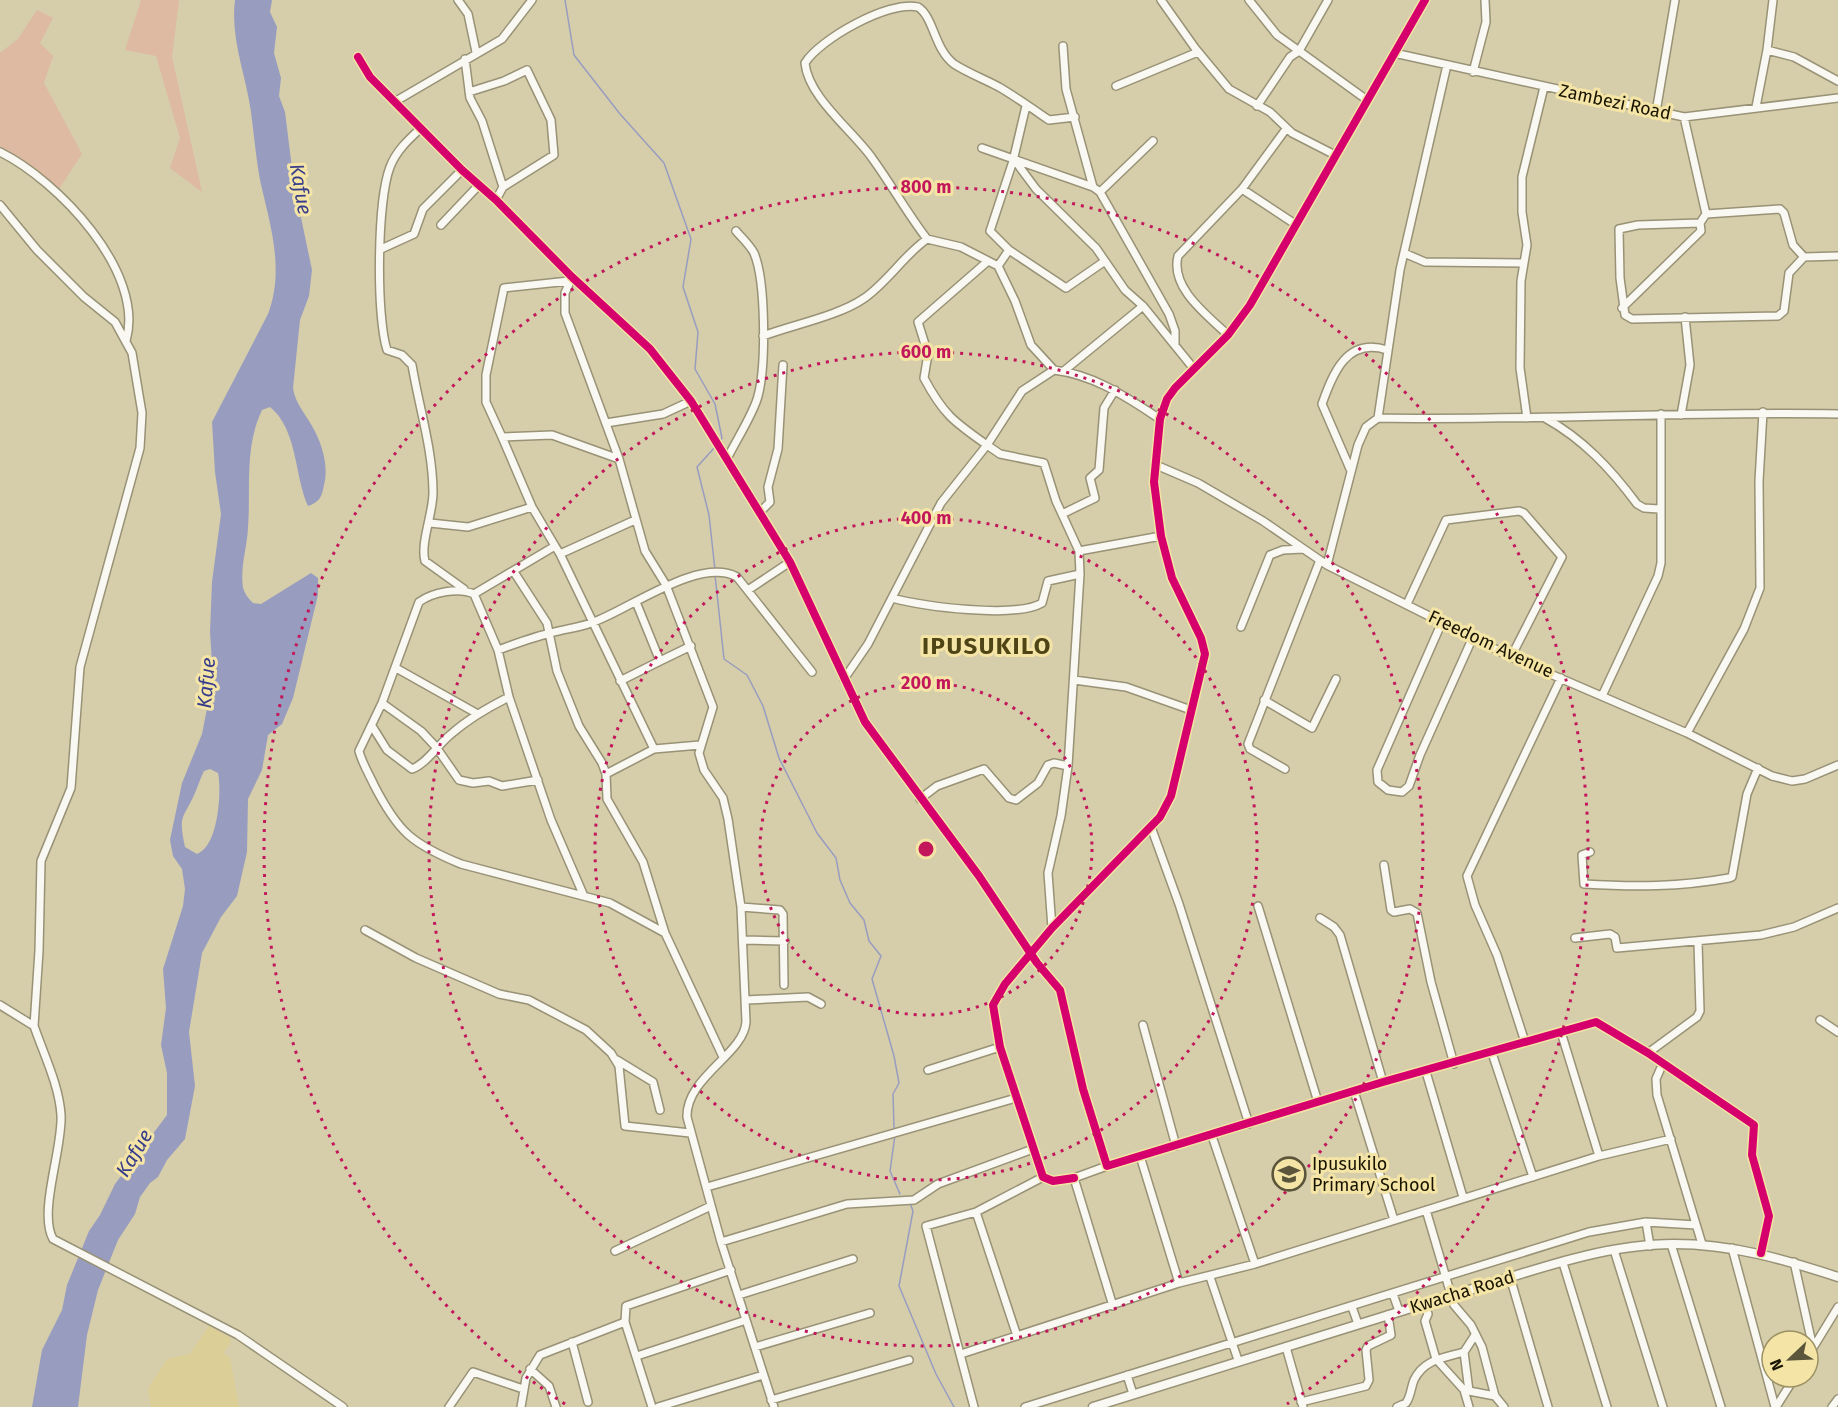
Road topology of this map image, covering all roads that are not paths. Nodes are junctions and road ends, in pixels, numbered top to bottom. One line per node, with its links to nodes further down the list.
1 (458, 0): 13 (street)
2 (532, 0): 13 (street)
3 (1161, 0): 14 (street)
4 (1249, 0): 12 (street)
5 (1328, 0): 12 (street)
6 (1425, 0): 15 (street)
7 (1485, 0): 19 (street)
8 (1675, 0): 30 (street)
9 (1773, 0): 11 (street)
10 (1063, 46): 31 (street)
11 (1767, 50): 20 (street); 29 (street)
12 (1299, 51): 25 (street); 28 (street)
13 (476, 52): 17 (street)
14 (1198, 52): 21 (street); 28 (street)
15 (1394, 53): 18 (street, Zambezi Road); 25 (street)
16 (358, 57): 26 (street)
17 (465, 59): 23 (street); 26 (street)
18 (1447, 65): 19 (street, Zambezi Road); 56 (street)
19 (1473, 72): 22 (street, Zambezi Road)
20 (1838, 81)
21 (1116, 86)
22 (1544, 87): 30 (street, Zambezi Road); 61 (street)
23 (469, 92): 42 (street); 42 (street)
24 (1838, 98): 29 (street, Zambezi Road)
25 (1367, 100): 38 (street)
26 (396, 101): 33 (street)
27 (1026, 105): 31 (street); 39 (street); 53 (street)
28 (1257, 106): 34 (street)
29 (1756, 107): 32 (street, Zambezi Road)
30 (1656, 112): 32 (street, Zambezi Road)
31 (1075, 117): 43 (street)
32 (1684, 117): 48 (street)
33 (421, 128): 40 (street); 54 (street)
34 (1286, 129): 38 (street); 44 (street)
35 (1153, 141): 45 (street)
36 (982, 148): 39 (street)
37 (0, 152): 69 (street)
38 (1335, 155): 50 (street)
39 (1014, 161): 43 (street); 55 (street); 60 (street)
40 (462, 170): 41 (street); 54 (street)
41 (478, 186): 46 (street); 51 (street)
42 (503, 187): 46 (street)
43 (1093, 187): 45 (street)
44 (1242, 189): 50 (street); 67 (street)
45 (1100, 192): 70 (street)
46 (496, 200): 63 (street)
47 (0, 205): 69 (street)
48 (1706, 214): 49 (street); 57 (street)
49 (1700, 223): 65 (street); 65 (street)
50 (1295, 224): 67 (street)
51 (441, 225)
52 (736, 231): 68 (street)
53 (927, 239): 59 (street); 68 (street)
54 (381, 249): 98 (street)
55 (1009, 250): 60 (street); 62 (street)
56 (1404, 253): 61 (street); 71 (street)
57 (1804, 256): 58 (street); 66 (street)
58 (1838, 256)
59 (988, 261): 62 (street); 88 (street)
60 (1105, 261): 64 (street)
61 (1523, 263): 84 (street)
62 (998, 266): 74 (street)
63 (571, 279): 77 (street); 86 (street); 87 (street)
64 (1143, 306): 70 (street); 75 (street)
65 (1622, 308): 66 (street)
66 (1685, 317): 81 (street)
67 (1228, 335): 73 (street)
68 (763, 336): 90 (street)
69 (126, 341): 171 (street)
70 (1175, 345): 73 (street)
71 (1387, 350): 83 (street); 92 (street)
72 (783, 365): 95 (street)
73 (1194, 369): 85 (street)
74 (1054, 370): 75 (street); 88 (street)
75 (1065, 370): 76 (street)
76 (1115, 390): 85 (street); 96 (street)
77 (691, 401): 86 (street); 90 (street)
78 (1763, 412): 80 (street); 81 (street); 138 (street)
79 (1660, 414): 81 (street); 82 (street); 94 (street)
80 (1838, 414)
81 (1682, 415)
82 (1543, 417): 84 (street); 94 (street)
83 (1378, 418): 84 (street); 92 (street)
84 (1527, 418)
85 (1160, 419): 91 (street)
86 (606, 423): 89 (street)
87 (502, 437): 89 (street); 93 (street)
88 (987, 445): 96 (street); 112 (street)
89 (619, 459): 97 (street)
90 (727, 459): 95 (street)
91 (1156, 465): 99 (street); 101 (street, Freedom Avenue)
92 (1351, 471): 105 (street)
93 (532, 507): 98 (street); 100 (street)
94 (1659, 509): 131 (street)
95 (760, 512): 104 (street)
96 (1062, 514): 102 (street)
97 (635, 520): 103 (street); 108 (street)
98 (430, 524): 109 (street)
99 (1161, 536): 102 (street); 135 (street)
100 (555, 546): 103 (street); 106 (street)
101 (1303, 549): 105 (street, Freedom Avenue); 117 (street)
102 (1079, 551): 107 (street)
103 (560, 554): 116 (street)
104 (790, 562): 110 (street); 127 (street)
105 (1324, 563): 114 (street, Freedom Avenue); 133 (street)
106 (514, 572): 111 (street); 118 (street)
107 (1080, 574): 112 (street); 129 (street)
108 (666, 585): 110 (street); 113 (street); 120 (street)
109 (464, 589): 111 (street); 124 (street)
110 (748, 590): 125 (street)
111 (474, 594): 121 (street)
112 (892, 598): 127 (street)
113 (636, 602): 116 (street); 123 (street)
114 (1407, 604): 115 (street, Freedom Avenue); 122 (street)
115 (1442, 622): 119 (street, Freedom Avenue); 119 (street)
116 (592, 623): 118 (street); 130 (street)
117 (1241, 627)
118 (549, 633): 121 (street); 146 (street)
119 (1473, 637): 122 (street, Freedom Avenue)
120 (691, 646): 123 (street); 139 (street)
121 (498, 650): 132 (street)
122 (1511, 657): 126 (street, Freedom Avenue)
123 (660, 661): 130 (street)
124 (396, 668): 134 (street); 136 (street)
125 (812, 672)
126 (1561, 678): 131 (street, Freedom Avenue); 174 (street)
127 (844, 679): 148 (street)
128 (1335, 679): 133 (street)
129 (1074, 680): 135 (street); 143 (street)
130 (620, 681): 141 (street)
131 (1602, 696): 138 (street, Freedom Avenue)
132 (508, 697): 136 (street); 147 (street)
133 (1264, 700): 145 (street)
134 (382, 703): 137 (street); 140 (street)
135 (1191, 710): 149 (street)
136 (476, 713): 140 (street)
137 (372, 726): 140 (street); 152 (street)
138 (1687, 733): 144 (street, Freedom Avenue)
139 (700, 745): 141 (street); 154 (street)
140 (436, 747): 147 (street)
141 (654, 750): 146 (street)
142 (1838, 765): 144 (street, Freedom Avenue)
143 (1068, 766): 148 (street); 157 (street)
144 (1758, 768): 150 (street)
145 (1285, 770)
146 (606, 774): 159 (street)
147 (538, 780): 152 (street)
148 (920, 799): 164 (street)
149 (1151, 826): 157 (street); 189 (street)
150 (1590, 852)
151 (1384, 865): 181 (street)
152 (584, 894): 159 (street)
153 (1258, 906): 187 (street)
154 (741, 907): 161 (street); 162 (street)
155 (1838, 908): 163 (street)
156 (1320, 918): 184 (street)
157 (1052, 927): 164 (street)
158 (365, 930): 179 (street)
159 (665, 933): 178 (street)
160 (1575, 938): 163 (street)
161 (744, 940): 162 (street); 166 (street)
162 (785, 941): 165 (street)
163 (1698, 942): 177 (street)
164 (1030, 952): 175 (street); 197 (street)
165 (784, 985)
166 (746, 1000): 167 (street); 178 (street)
167 (821, 1004)
168 (0, 1005): 171 (street)
169 (1820, 1020): 173 (street)
170 (1143, 1025): 193 (street)
171 (34, 1026): 266 (street)
172 (1561, 1032): 174 (street); 177 (street); 196 (street)
173 (1838, 1032)
174 (1525, 1042): 176 (street)
175 (999, 1047): 182 (street); 186 (street)
176 (1492, 1053): 181 (street); 199 (street)
177 (1648, 1053): 180 (street)
178 (723, 1057): 190 (street)
179 (616, 1060): 188 (street); 190 (street)
180 (1663, 1063): 192 (street); 216 (street)
181 (1454, 1064): 183 (street)
182 (928, 1070)
183 (1426, 1072): 184 (street); 202 (street)
184 (1383, 1082): 185 (street)
185 (1354, 1091): 187 (street); 206 (street)
186 (1016, 1098): 194 (street); 201 (street)
187 (1318, 1102): 189 (street)
188 (660, 1110)
189 (1249, 1124): 191 (street)
190 (690, 1133): 201 (street)
191 (1212, 1136): 193 (street); 220 (street)
192 (1671, 1139): 196 (street); 208 (street)
193 (1176, 1146): 195 (street)
194 (1033, 1149): 198 (street); 209 (street)
195 (1140, 1155): 197 (street); 226 (street)
196 (1599, 1156): 199 (street)
197 (1107, 1166): 200 (street)
198 (1043, 1177): 200 (street); 205 (street)
199 (1533, 1177): 202 (street)
200 (1074, 1178): 231 (street)
201 (707, 1187): 203 (street)
202 (1463, 1197): 204 (street)
203 (711, 1206): 209 (street); 215 (street)
204 (1426, 1210): 206 (street); 223 (street)
205 (976, 1212): 242 (street); 249 (street)
206 (1394, 1220): 220 (street)
207 (1646, 1222): 208 (street); 212 (street); 223 (street)
208 (1696, 1225): 211 (street)
209 (721, 1242): 221 (street)
210 (1671, 1244): 211 (main road, Kwacha Road); 212 (main road, Kwacha Road); 281 (street)
211 (1702, 1244): 213 (main road, Kwacha Road)
212 (1650, 1246): 214 (main road, Kwacha Road)
213 (1732, 1248): 216 (main road, Kwacha Road); 282 (street)
214 (1614, 1250): 219 (main road, Kwacha Road); 280 (street)
215 (615, 1251)
216 (1761, 1253): 218 (main road, Kwacha Road)
217 (853, 1259): 228 (street)
218 (1794, 1262): 225 (main road, Kwacha Road); 240 (street)
219 (1563, 1263): 224 (main road, Kwacha Road); 279 (street)
220 (1255, 1264): 222 (street)
221 (731, 1270): 228 (street); 238 (street)
222 (1210, 1277): 226 (street); 245 (street)
223 (1447, 1277): 227 (street); 229 (street)
224 (1510, 1277): 229 (main road, Kwacha Road); 278 (street)
225 (1838, 1277)
226 (1179, 1283): 231 (street)
227 (1393, 1294): 232 (street); 234 (street)
228 (739, 1295): 237 (street)
229 (1451, 1296): 230 (main road, Kwacha Road); 241 (street)
230 (1424, 1303): 234 (main road, Kwacha Road); 251 (street)
231 (1113, 1306): 242 (street)
232 (1352, 1307): 239 (street); 245 (street)
233 (1838, 1307): 243 (street)
234 (1399, 1311): 236 (main road, Kwacha Road)
235 (870, 1313): 246 (street)
236 (1388, 1315): 239 (main road, Kwacha Road); 265 (street)
237 (746, 1320): 246 (street); 250 (street)
238 (625, 1322): 244 (street); 250 (street)
239 (1358, 1324): 247 (main road, Kwacha Road)
240 (1809, 1329)
241 (1475, 1335): 248 (street); 261 (street)
242 (1017, 1336): 249 (street)
243 (1820, 1337)
244 (572, 1342): 254 (street); 263 (street)
245 (1232, 1344): 253 (street); 256 (street)
246 (755, 1347): 255 (street)
247 (1286, 1347): 253 (main road, Kwacha Road); 265 (street)
248 (1464, 1352): 251 (street); 259 (street)
249 (961, 1354): 272 (street)
250 (637, 1356): 270 (street)
251 (1436, 1359): 259 (street); 275 (street)
252 (909, 1360): 264 (street)
253 (1238, 1360): 260 (main road, Kwacha Road)
254 (530, 1369): 257 (street); 269 (street)
255 (763, 1375): 264 (street); 271 (street)
256 (1127, 1376): 260 (street); 273 (street)
257 (523, 1389): 267 (street); 268 (street)
258 (1787, 1389): 282 (street)
259 (1466, 1390): 261 (street); 276 (street)
260 (1134, 1394): 274 (main road, Kwacha Road)
261 (1495, 1396): 277 (street)
262 (1838, 1399): 283 (street)
263 (588, 1402)
264 (772, 1403)
265 (1302, 1404)
266 (344, 1407)
267 (449, 1407)
268 (520, 1407)
269 (556, 1407)
270 (652, 1407)
271 (658, 1407)
272 (974, 1407)
273 (1025, 1407)
274 (1093, 1407)
275 (1397, 1407)
276 (1469, 1407)
277 (1504, 1407)
278 (1548, 1407)
279 (1607, 1407)
280 (1663, 1407)
281 (1721, 1407)
282 (1775, 1407)
283 (1832, 1407)

